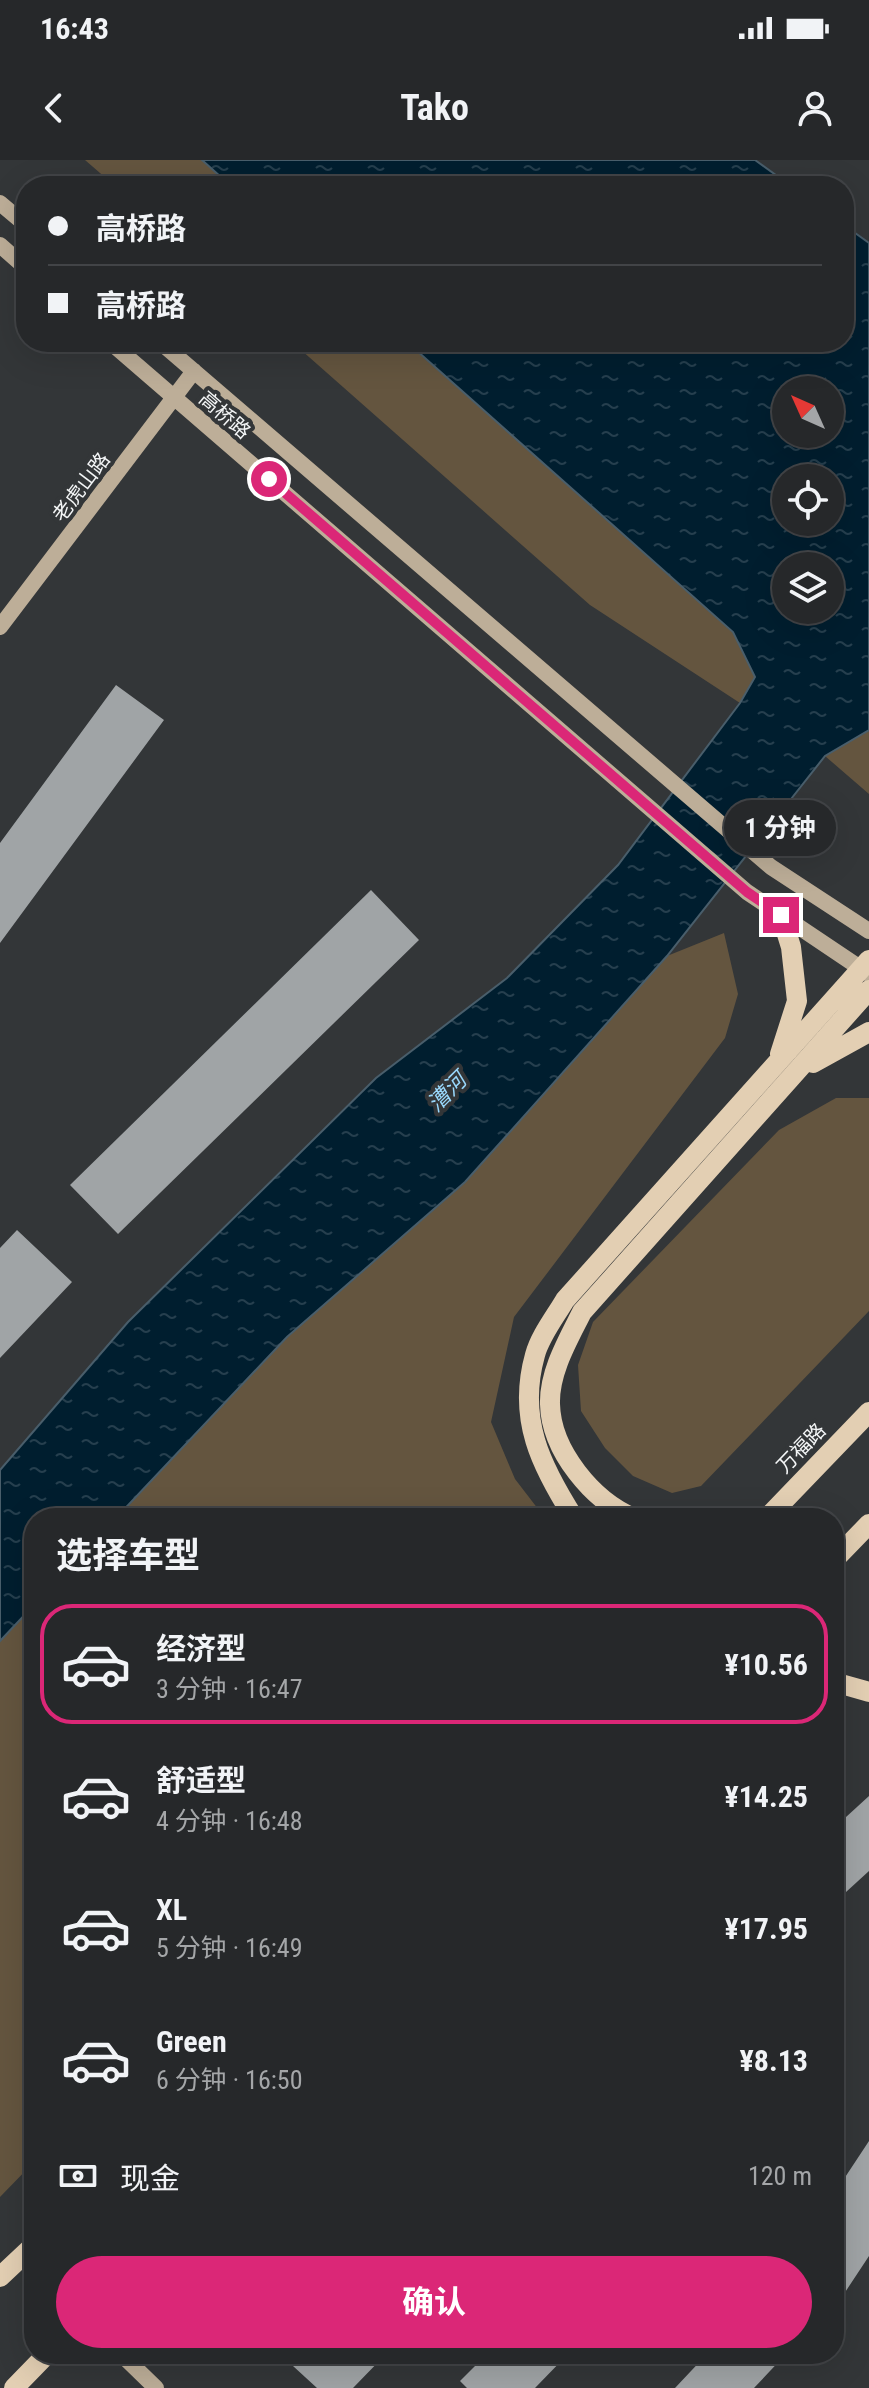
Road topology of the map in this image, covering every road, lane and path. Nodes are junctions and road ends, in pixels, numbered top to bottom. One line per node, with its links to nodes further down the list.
1 (0, 203): 2 (main road)
2 (16, 217)
3 (0, 245): 4 (main road)
4 (16, 259)
5 (121, 352): 8 (main road, 高桥路)
6 (172, 352): 7 (main road, 高桥路)
7 (194, 371): 8 (main road, 老虎山路); 11 (main road, 高桥路)
8 (174, 398): 9 (main road, 老虎山路); 10 (main road, 高桥路)
9 (0, 627)
10 (781, 915): 12 (main road, 高桥路); 15 (main road)
11 (869, 931)
12 (866, 968): 15 (main road)
13 (869, 990): 15 (main road)
14 (869, 1032): 15 (main road)
15 (784, 1070): 17 (main road); 18 (main road)
16 (869, 1412): 19 (main road, 万福路)
17 (568, 1508)
18 (615, 1508)
19 (774, 1508)
20 (869, 1524): 21 (main road)
21 (844, 1550)
22 (844, 1685): 23 (main road)
23 (869, 1692)
24 (24, 2260): 25 (main road)
25 (0, 2277)
26 (37, 2364): 28 (main road)
27 (131, 2364): 29 (main road)
28 (14, 2388)
29 (156, 2388)

